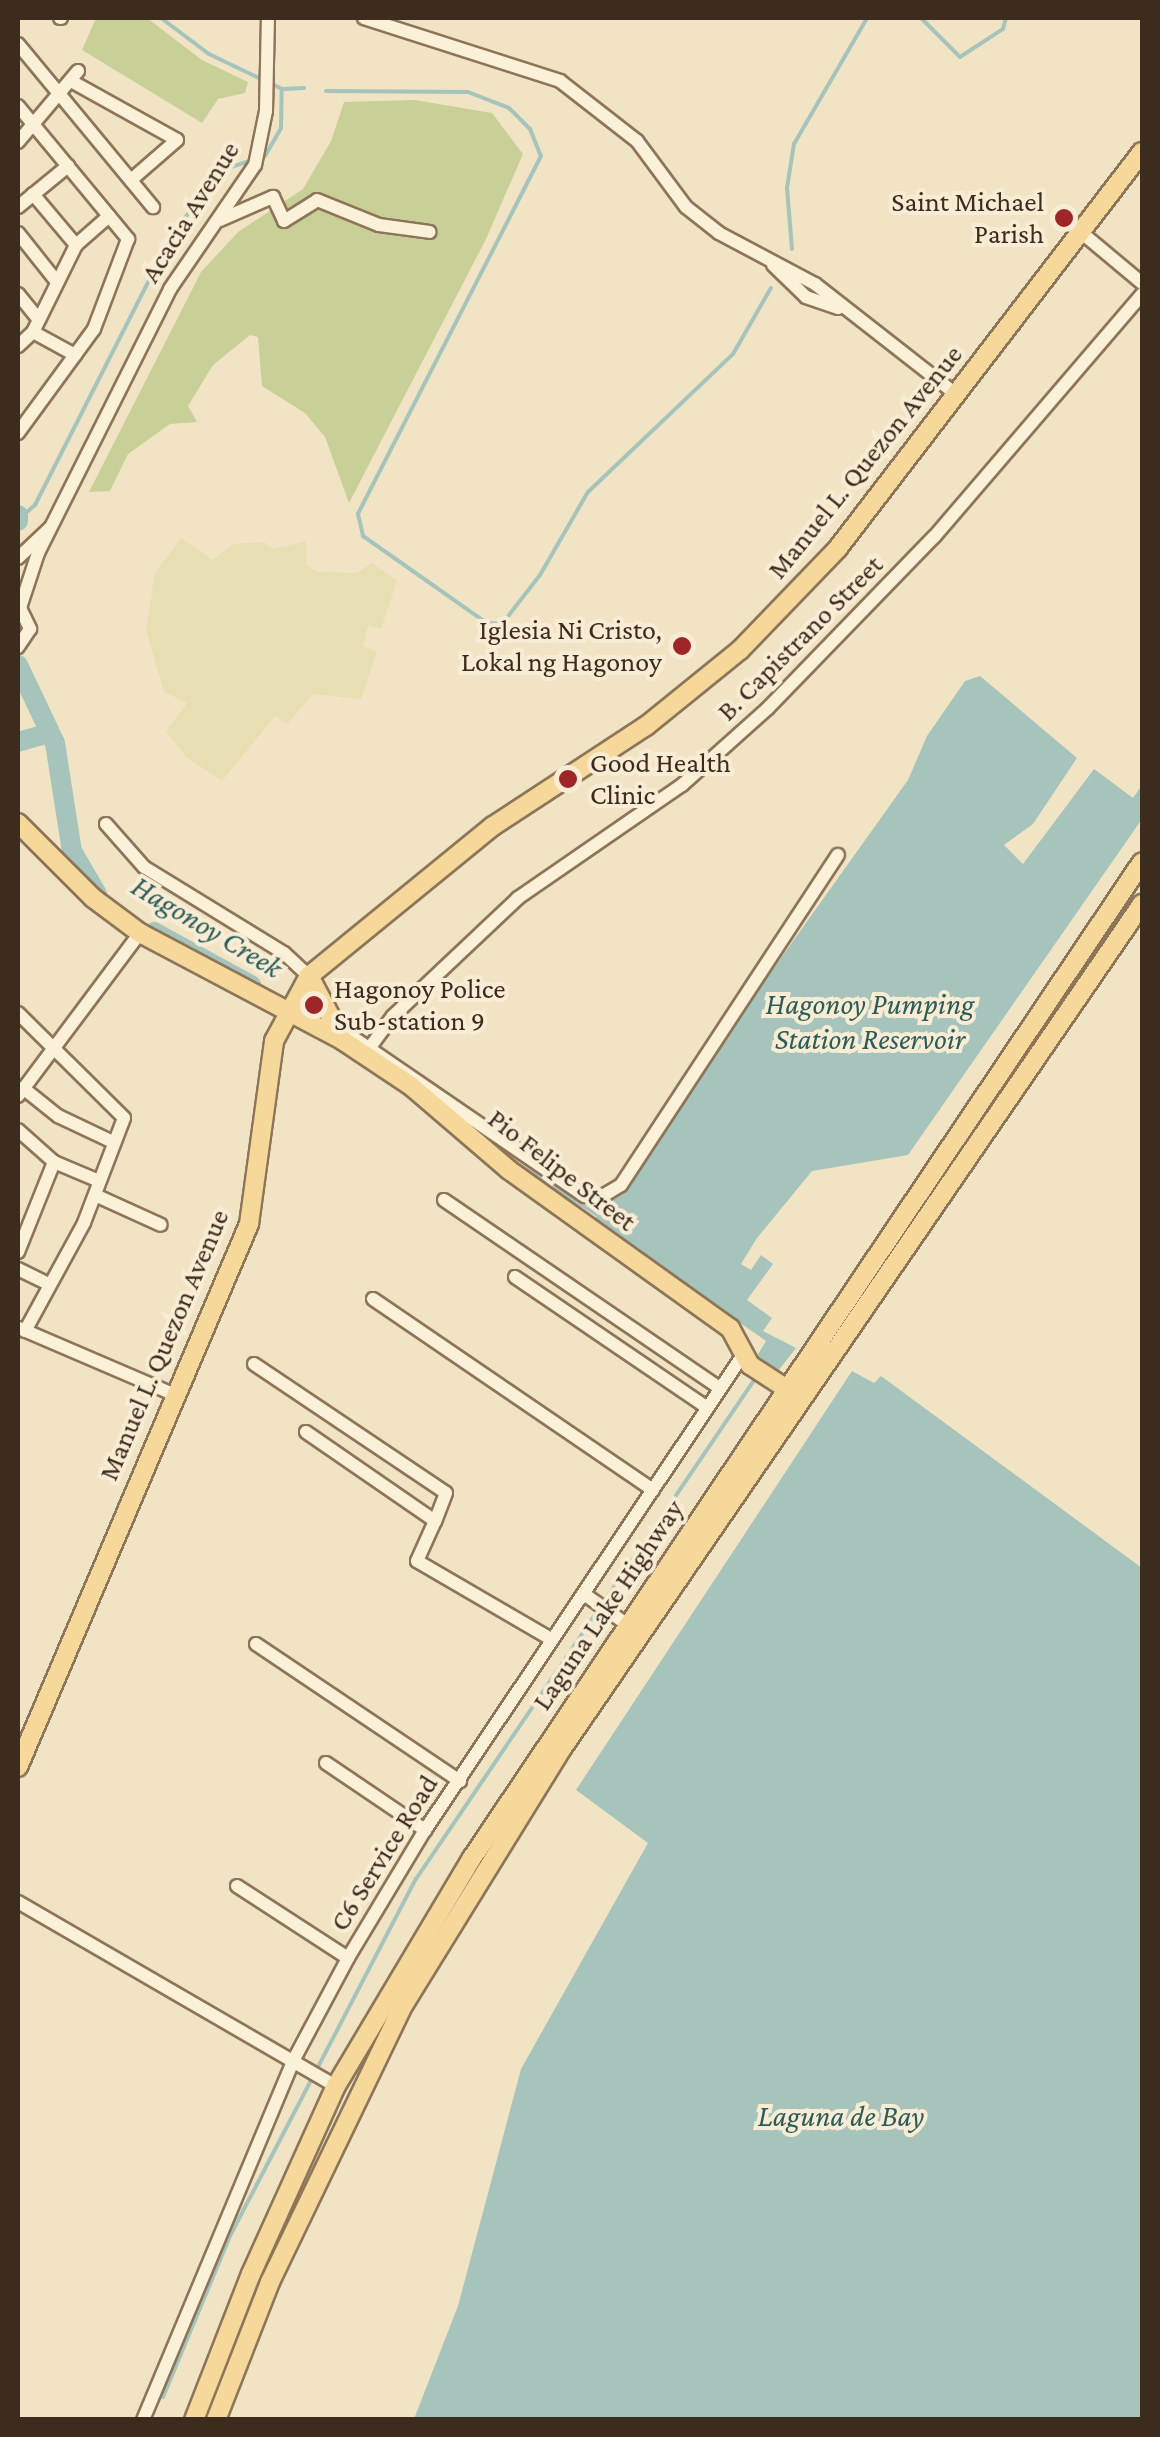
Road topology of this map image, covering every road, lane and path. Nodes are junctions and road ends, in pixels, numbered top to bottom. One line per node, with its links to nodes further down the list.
1 (268, 18): 15 (street, Acacia Avenue)
2 (364, 18): 27 (street)
3 (18, 44): 4 (street)
4 (63, 94): 6 (street); 10 (street); 10 (street)
5 (18, 106): 6 (street)
6 (38, 126): 7 (street); 9 (street)
7 (18, 142)
8 (1142, 152): 18 (main road, Manuel L. Quezon Avenue)
9 (68, 166): 11 (street); 14 (street)
10 (131, 180): 13 (street)
11 (34, 194): 12 (street); 19 (street)
12 (18, 207)
13 (152, 208)
14 (110, 216): 19 (street); 26 (street)
15 (220, 220): 17 (street); 30 (street, Acacia Avenue)
16 (18, 232): 20 (street)
17 (430, 232)
18 (1082, 232): 21 (street); 27 (main road, Manuel L. Quezon Avenue)
19 (76, 244): 20 (street)
20 (57, 282): 24 (street)
21 (1142, 283)
22 (18, 294): 24 (street)
23 (1142, 294): 46 (street, B. Capistrano Street)
24 (36, 326): 25 (street); 26 (street)
25 (18, 346)
26 (75, 354): 28 (street)
27 (956, 394): 41 (main road, Manuel L. Quezon Avenue)
28 (21, 415): 29 (street)
29 (18, 433)
30 (52, 527): 31 (street, Acacia Avenue); 32 (street, Acacia Avenue)
31 (18, 558)
32 (19, 606): 33 (street, Acacia Avenue)
33 (18, 647)
34 (18, 823): 39 (main road, Pio Felipe Street)
35 (106, 824): 41 (street)
36 (838, 855): 50 (street)
37 (1142, 862): 64 (main road, Laguna Lake Highway)
38 (1142, 904): 72 (main road, Laguna Lake Highway)
39 (140, 932): 40 (main road, Pio Felipe Street); 45 (street)
40 (256, 994): 41 (main road, Pio Felipe Street); 44 (main road)
41 (297, 994): 43 (main road); 44 (main road, Manuel L. Quezon Avenue); 46 (main road, Pio Felipe Street)
42 (18, 1013): 45 (street)
43 (335, 1024): 46 (street)
44 (276, 1032): 66 (main road, Manuel L. Quezon Avenue)
45 (52, 1050): 47 (street); 49 (street)
46 (368, 1050): 50 (main road, Pio Felipe Street)
47 (20, 1092): 49 (street)
48 (18, 1130): 51 (street)
49 (114, 1142): 52 (street)
50 (516, 1160): 62 (main road, Pio Felipe Street)
51 (54, 1162): 52 (street); 56 (street)
52 (100, 1181): 53 (street)
53 (95, 1195): 55 (street); 59 (street)
54 (444, 1200): 65 (street)
55 (161, 1225)
56 (18, 1252)
57 (18, 1269): 59 (street)
58 (515, 1277): 67 (street)
59 (47, 1284): 61 (street)
60 (373, 1299): 69 (street)
61 (21, 1329): 66 (street)
62 (746, 1360): 64 (main road, Pio Felipe Street); 65 (street, C6 Service Road)
63 (254, 1364): 70 (street)
64 (780, 1385): 72 (main road, Laguna Lake Highway)
65 (718, 1387): 67 (street, C6 Service Road)
66 (174, 1394): 76 (main road, Manuel L. Quezon Avenue)
67 (706, 1408): 69 (street, C6 Service Road)
68 (306, 1432): 70 (street)
69 (653, 1490): 71 (street, C6 Service Road)
70 (435, 1521): 73 (street)
71 (588, 1597): 72 (street); 73 (street, C6 Service Road)
72 (628, 1626): 83 (main road, Laguna Lake Highway); 86 (main road, Laguna Lake Highway)
73 (551, 1639): 77 (street, C6 Service Road)
74 (256, 1644): 77 (street)
75 (326, 1762): 78 (street)
76 (18, 1767)
77 (460, 1781): 78 (street, C6 Service Road)
78 (426, 1830): 81 (street, C6 Service Road)
79 (237, 1886): 81 (street)
80 (18, 1902): 82 (street)
81 (348, 1958): 82 (street, C6 Service Road)
82 (295, 2065): 83 (street); 84 (street, C6 Service Road)
83 (328, 2081): 85 (main road, Laguna Lake Highway)
84 (143, 2420)
85 (194, 2420)
86 (216, 2420)

